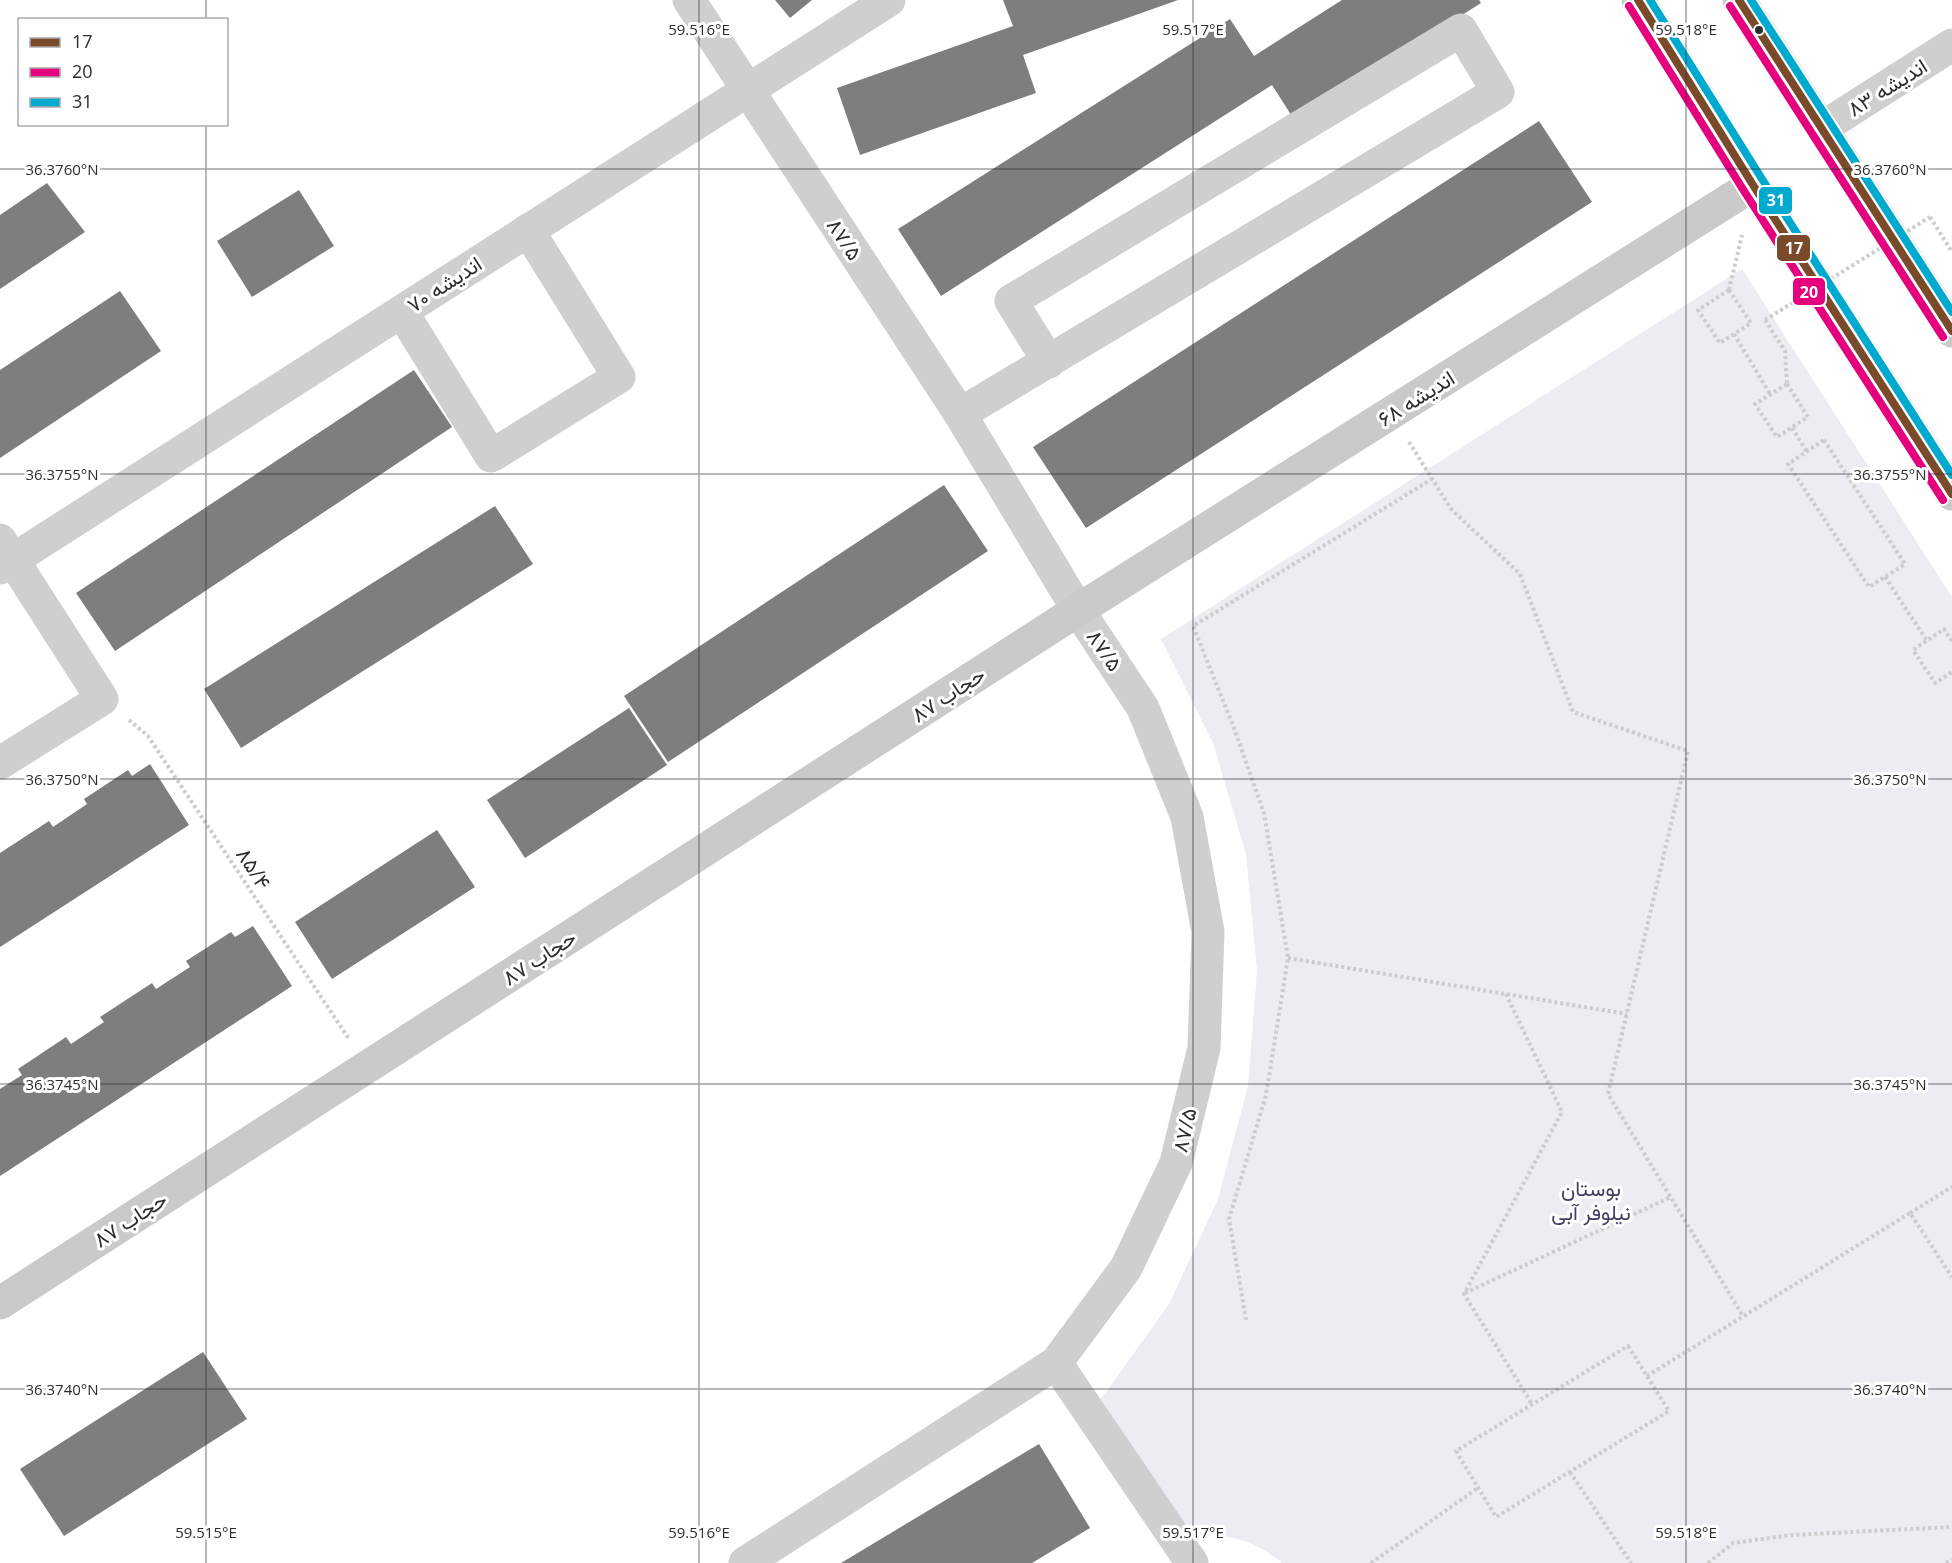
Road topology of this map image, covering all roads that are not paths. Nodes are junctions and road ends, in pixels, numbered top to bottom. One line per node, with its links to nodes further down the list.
1 (688, 0): 6 (street, ۸۷/۵)
2 (889, 0): 6 (street, اندیشه ۷۰)
3 (1638, 0): 8 (street)
4 (1739, 0): 7 (street)
5 (1952, 45): 7 (street, اندیشه ۸۳)
6 (747, 90): 9 (street, اندیشه ۷۰); 13 (street, ۸۷/۵)
7 (1822, 128): 11 (street)
8 (1753, 185): 14 (street); 16 (street, اندیشه ۶۸)
9 (528, 230): 10 (street, اندیشه ۷۰); 10 (street)
10 (402, 312): 15 (street, اندیشه ۷۰)
11 (1952, 331)
12 (1049, 362): 12 (street); 13 (street)
13 (960, 414): 16 (street, ۸۷/۵)
14 (1952, 494)
15 (4, 556): 17 (street)
16 (1078, 610): 18 (street, حجاب ۸۷); 19 (street, ۸۷/۵)
17 (0, 763)
18 (0, 1303)
19 (1056, 1363): 20 (street); 21 (street)
20 (745, 1563)
21 (1192, 1563)

